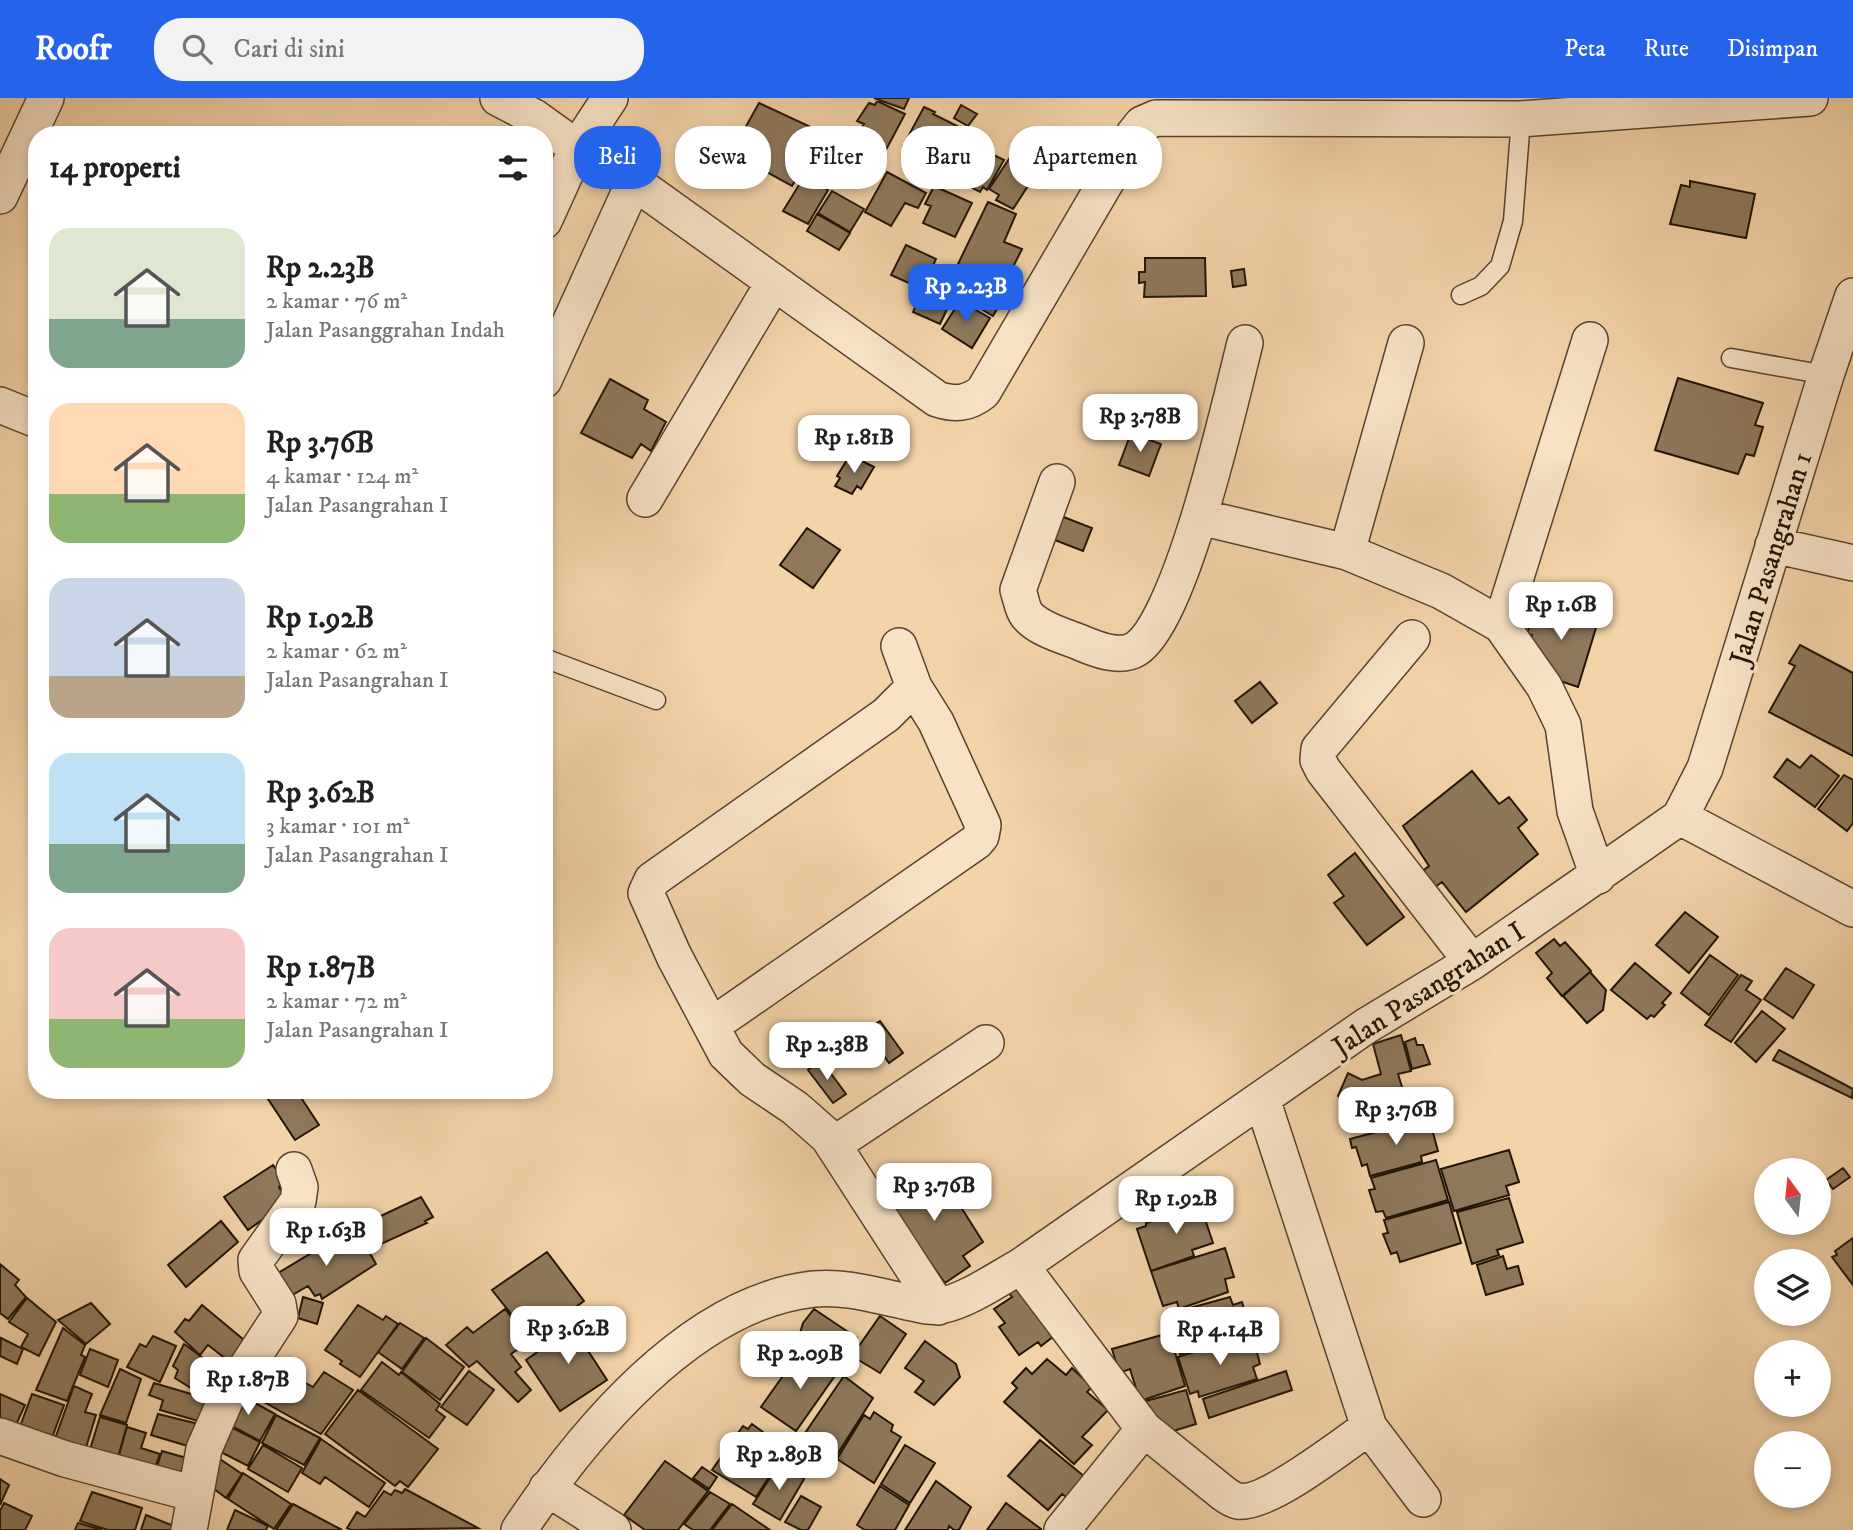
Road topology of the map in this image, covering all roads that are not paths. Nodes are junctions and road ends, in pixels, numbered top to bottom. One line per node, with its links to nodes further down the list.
1 (46, 98): 6 (street)
2 (498, 98): 7 (street)
3 (610, 98): 8 (street)
4 (1810, 98): 5 (street)
5 (1521, 119): 17 (street); 18 (lane)
6 (33, 126)
7 (546, 126)
8 (592, 126)
9 (553, 131): 11 (street)
10 (28, 136): 15 (street)
11 (574, 146)
12 (574, 155): 16 (street)
13 (631, 189): 24 (street)
14 (644, 189): 17 (street)
15 (0, 196)
16 (553, 201)
17 (774, 282): 29 (street)
18 (1461, 295)
19 (1853, 296): 25 (street, Jalan Pasangrahan 1)
20 (1590, 340): 34 (street)
21 (1245, 343): 30 (street)
22 (1406, 343): 32 (street)
23 (1731, 358): 25 (lane)
24 (553, 360)
25 (1826, 375): 31 (street, Jalan Pasangrahan 1)
26 (0, 405): 27 (street)
27 (28, 416)
28 (1056, 482): 30 (street)
29 (645, 499)
30 (1200, 517): 32 (street)
31 (1773, 545): 33 (street); 40 (street, Jalan Pasangrahan 1)
32 (1348, 552): 34 (street)
33 (1853, 563)
34 (1501, 625): 41 (street)
35 (1412, 638): 43 (street)
36 (899, 646): 38 (street)
37 (553, 661): 39 (lane)
38 (914, 688): 44 (street); 44 (street)
39 (656, 700)
40 (1681, 817): 41 (street, Jalan Pasangrahan I); 42 (street)
41 (1598, 876): 43 (street, Jalan Pasangrahan I)
42 (1853, 909)
43 (1472, 962): 46 (street, Jalan Pasangrahan I)
44 (711, 1026): 47 (street)
45 (986, 1042): 47 (street)
46 (1262, 1100): 49 (street, Jalan Pasangrahan I); 51 (street)
47 (833, 1145): 50 (street)
48 (294, 1170): 55 (street)
49 (1021, 1266): 50 (street, Jalan Pasangrahan I); 52 (street)
50 (938, 1307): 54 (street)
51 (1369, 1427): 52 (street); 56 (street)
52 (1144, 1429): 60 (street)
53 (0, 1436): 55 (street)
54 (547, 1488): 58 (street); 59 (street)
55 (195, 1493): 57 (street)
56 (1423, 1499)
57 (189, 1530)
58 (519, 1530)
59 (612, 1530)
60 (1062, 1530)

